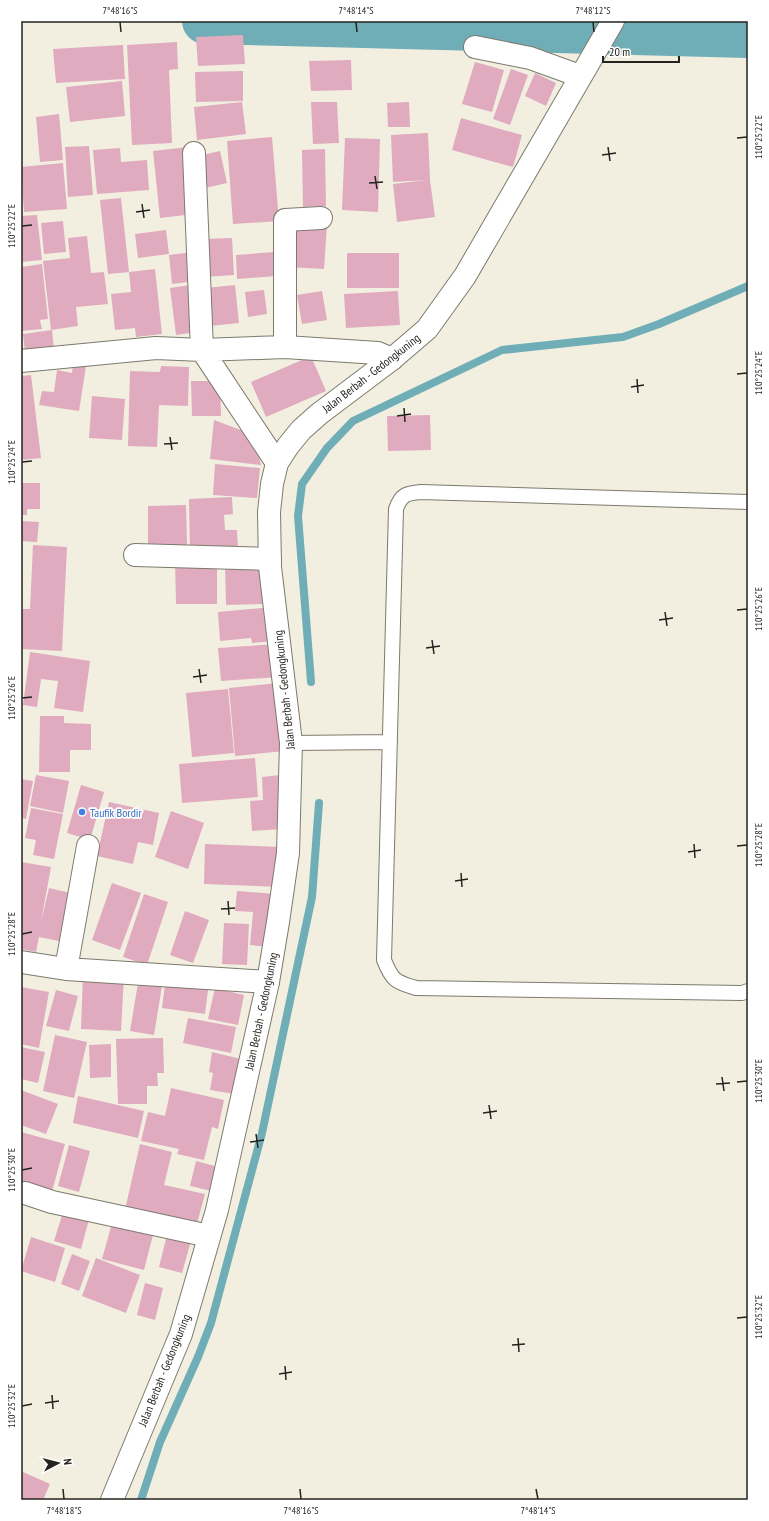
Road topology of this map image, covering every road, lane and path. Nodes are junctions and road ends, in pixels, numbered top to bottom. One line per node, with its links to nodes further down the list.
1 (613, 21): 3 (street, Jalan Berbah - Gedongkuning)
2 (475, 47): 3 (street)
3 (583, 70): 8 (street, Jalan Berbah - Gedongkuning)
4 (194, 153): 7 (street)
5 (321, 218): 6 (street)
6 (285, 347): 7 (street); 8 (street)
7 (202, 350): 9 (street); 10 (street)
8 (392, 359): 10 (street, Jalan Berbah - Gedongkuning)
9 (21, 361)
10 (277, 464): 13 (street, Jalan Berbah - Gedongkuning)
11 (748, 502): 14 (lane)
12 (135, 555): 13 (street)
13 (270, 559): 15 (street, Jalan Berbah - Gedongkuning)
14 (390, 742): 15 (lane); 20 (lane)
15 (291, 743): 19 (street, Jalan Berbah - Gedongkuning)
16 (88, 846): 18 (street)
17 (21, 962): 18 (street)
18 (66, 969): 19 (street)
19 (268, 982): 22 (street, Jalan Berbah - Gedongkuning)
20 (748, 991)
21 (25, 1193): 22 (street)
22 (209, 1236): 23 (street, Jalan Berbah - Gedongkuning)
23 (112, 1500)

